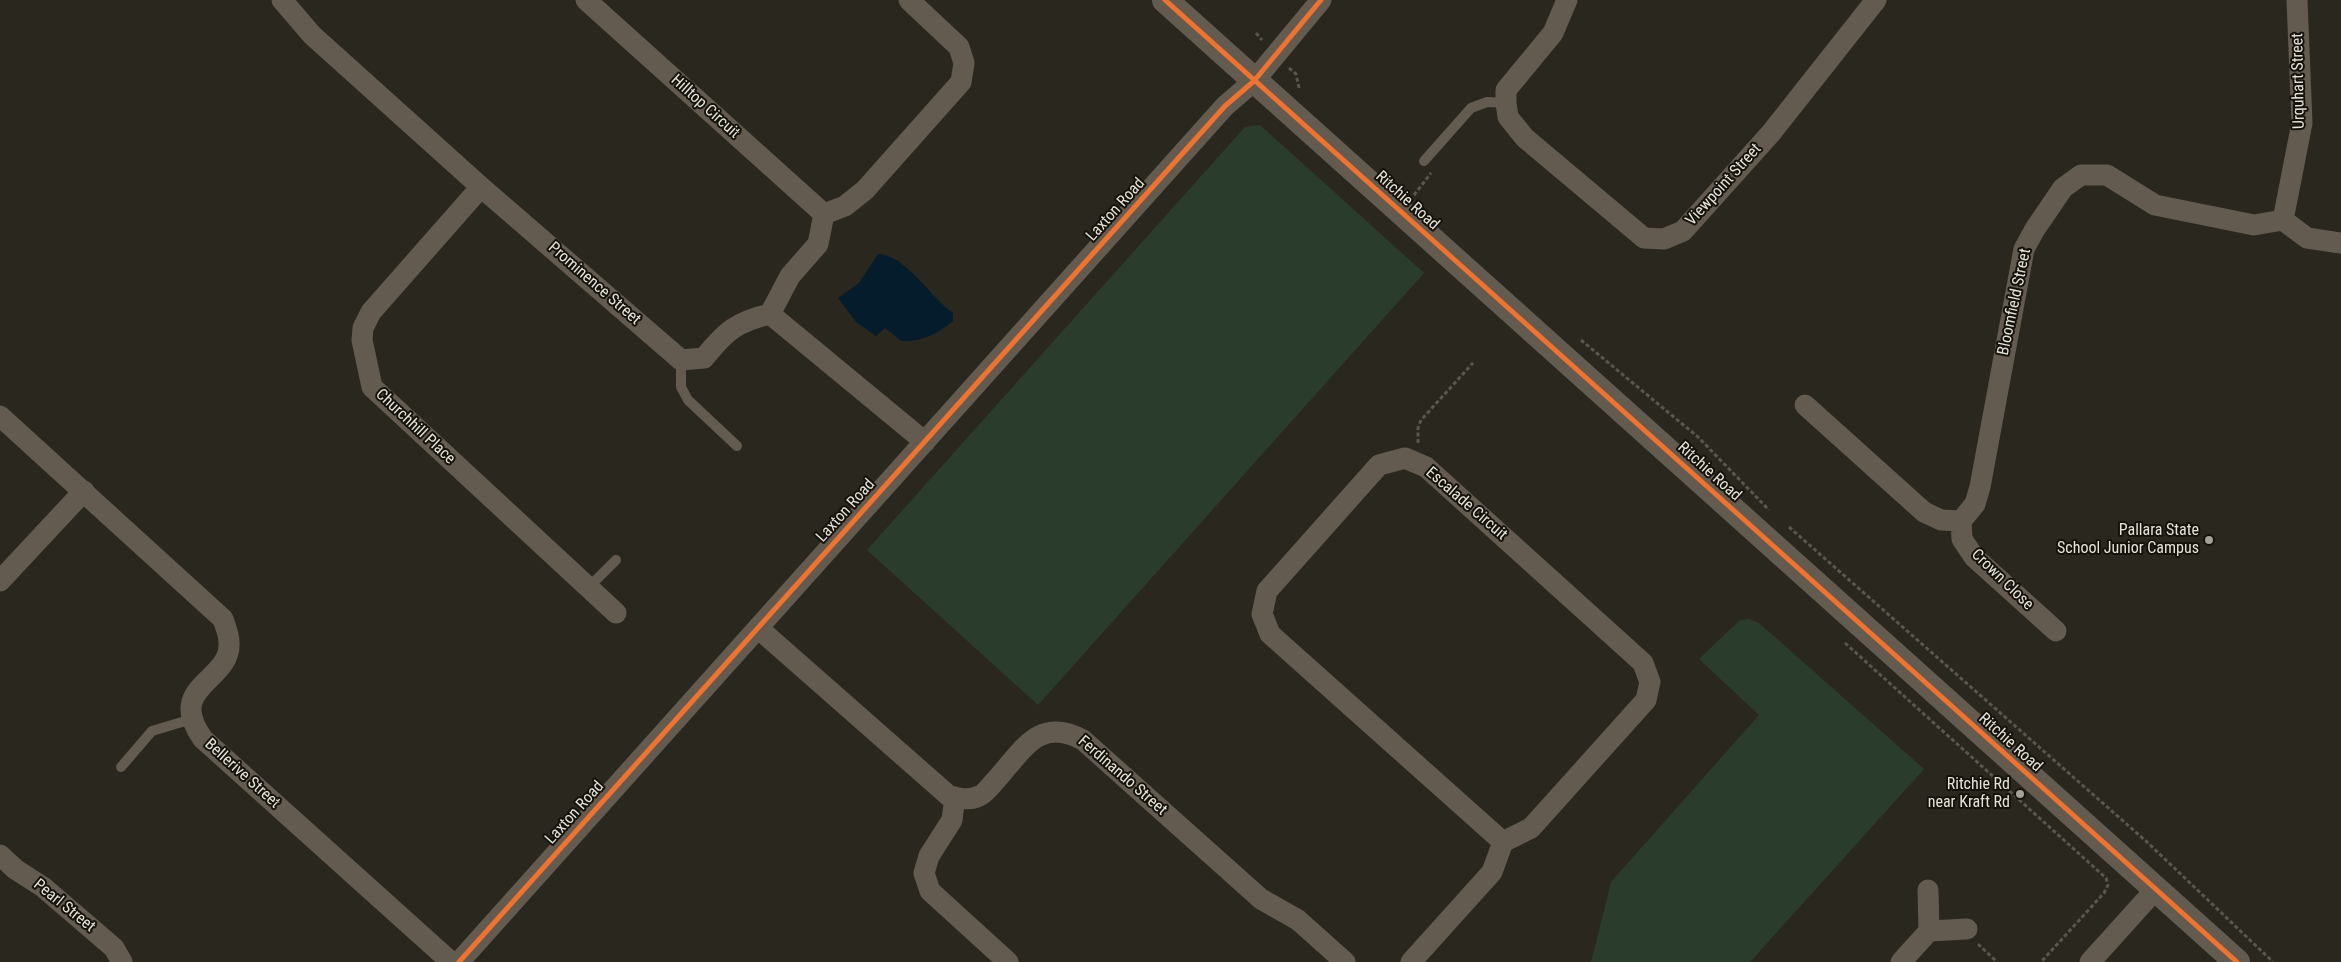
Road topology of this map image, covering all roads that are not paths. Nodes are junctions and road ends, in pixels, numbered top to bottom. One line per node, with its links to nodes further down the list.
1 (282, 0): 12 (street, Prominence Street)
2 (586, 0): 13 (street, Hilltop Circuit)
3 (909, 0): 13 (street)
4 (1165, 0): 9 (street, Ritchie Road)
5 (1321, 0): 9 (street, Laxton Road)
6 (1567, 0): 10 (street)
7 (1876, 0): 10 (street, Viewpoint Street)
8 (2297, 0): 14 (street, Urquhart Street)
9 (1254, 81): 20 (street, Laxton Road); 36 (street, Ritchie Road)
10 (1506, 103): 11 (lane)
11 (1424, 161)
12 (480, 186): 17 (street, Prominence Street); 26 (street, Churchhill Place)
13 (824, 214): 16 (street)
14 (2283, 220): 15 (street); 23 (street, Bloomfield Street)
15 (2341, 243)
16 (770, 314): 17 (street); 20 (street)
17 (681, 360): 21 (lane)
18 (1805, 405): 23 (street)
19 (0, 416): 22 (street)
20 (925, 442): 28 (street, Laxton Road)
21 (737, 446)
22 (84, 491): 25 (street); 30 (street)
23 (1961, 521): 29 (street, Crown Close)
24 (616, 560): 26 (lane)
25 (0, 581)
26 (589, 587): 27 (street, Churchhill Place)
27 (616, 613)
28 (758, 628): 32 (street); 41 (street, Laxton Road)
29 (2056, 631)
30 (192, 719): 31 (lane); 40 (street, Bellerive Street)
31 (121, 767)
32 (956, 798): 42 (street); 43 (street, Ferdinando Street)
33 (1503, 842): 33 (street, Escalade Circuit); 44 (street)
34 (0, 856): 39 (street, Pearl Street)
35 (1928, 890): 38 (street)
36 (2155, 890): 46 (street); 47 (street, Ritchie Road)
37 (1967, 929): 38 (street)
38 (1929, 931): 45 (street)
39 (122, 962)
40 (451, 962)
41 (459, 962)
42 (1008, 962)
43 (1345, 962)
44 (1411, 962)
45 (1901, 962)
46 (2090, 962)
47 (2237, 962)

